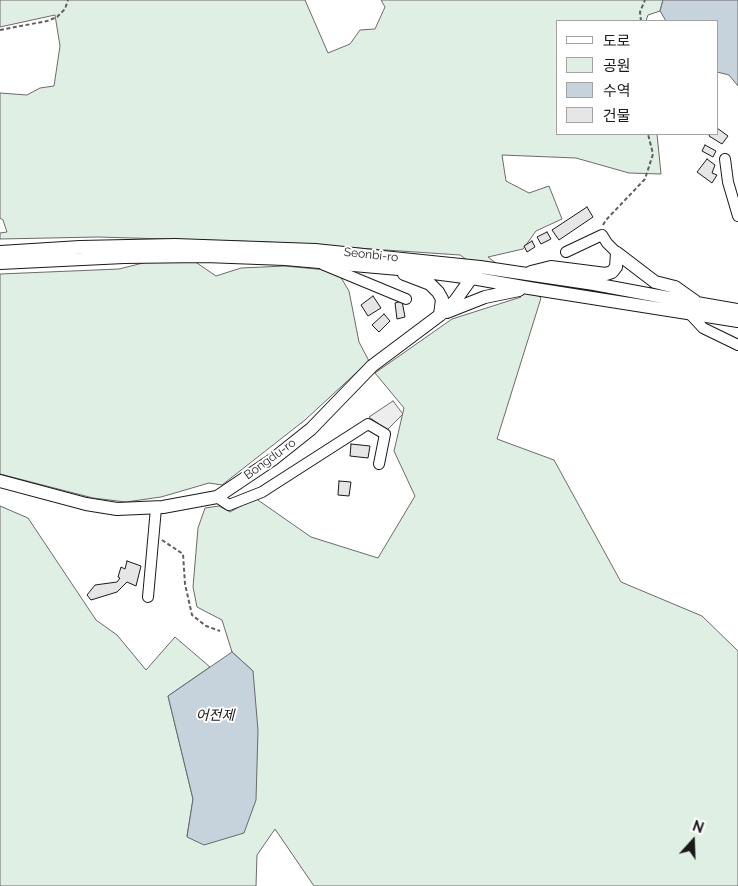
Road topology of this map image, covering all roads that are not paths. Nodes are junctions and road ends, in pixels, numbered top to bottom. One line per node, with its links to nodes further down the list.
1 (725, 159): 2 (street)
2 (738, 216)
3 (0, 252): 9 (main road, Seonbi-ro)
4 (566, 252): 5 (street)
5 (617, 253): 10 (main road); 14 (main road)
6 (319, 262): 7 (main road, Seonbi-ro); 8 (main road, Seonbi-ro); 13 (street)
7 (0, 263)
8 (380, 267): 11 (main road, Seonbi-ro); 16 (main road)
9 (480, 267): 10 (main road, Seonbi-ro); 11 (main road, Bongdu-ro)
10 (526, 274): 14 (main road, Seonbi-ro)
11 (472, 278): 12 (main road, Seonbi-ro); 16 (main road, Bongdu-ro)
12 (529, 288): 14 (main road, Seonbi-ro); 16 (main road)
13 (406, 299)
14 (694, 309): 15 (main road, Seonbi-ro); 17 (main road, Seonbi-ro); 18 (street)
15 (738, 310)
16 (440, 314): 21 (main road, Bongdu-ro)
17 (738, 321)
18 (738, 345)
19 (379, 464): 21 (street)
20 (0, 481): 22 (main road, Bongdu-ro)
21 (217, 497): 22 (main road, Bongdu-ro)
22 (156, 508): 23 (street)
23 (148, 597)

